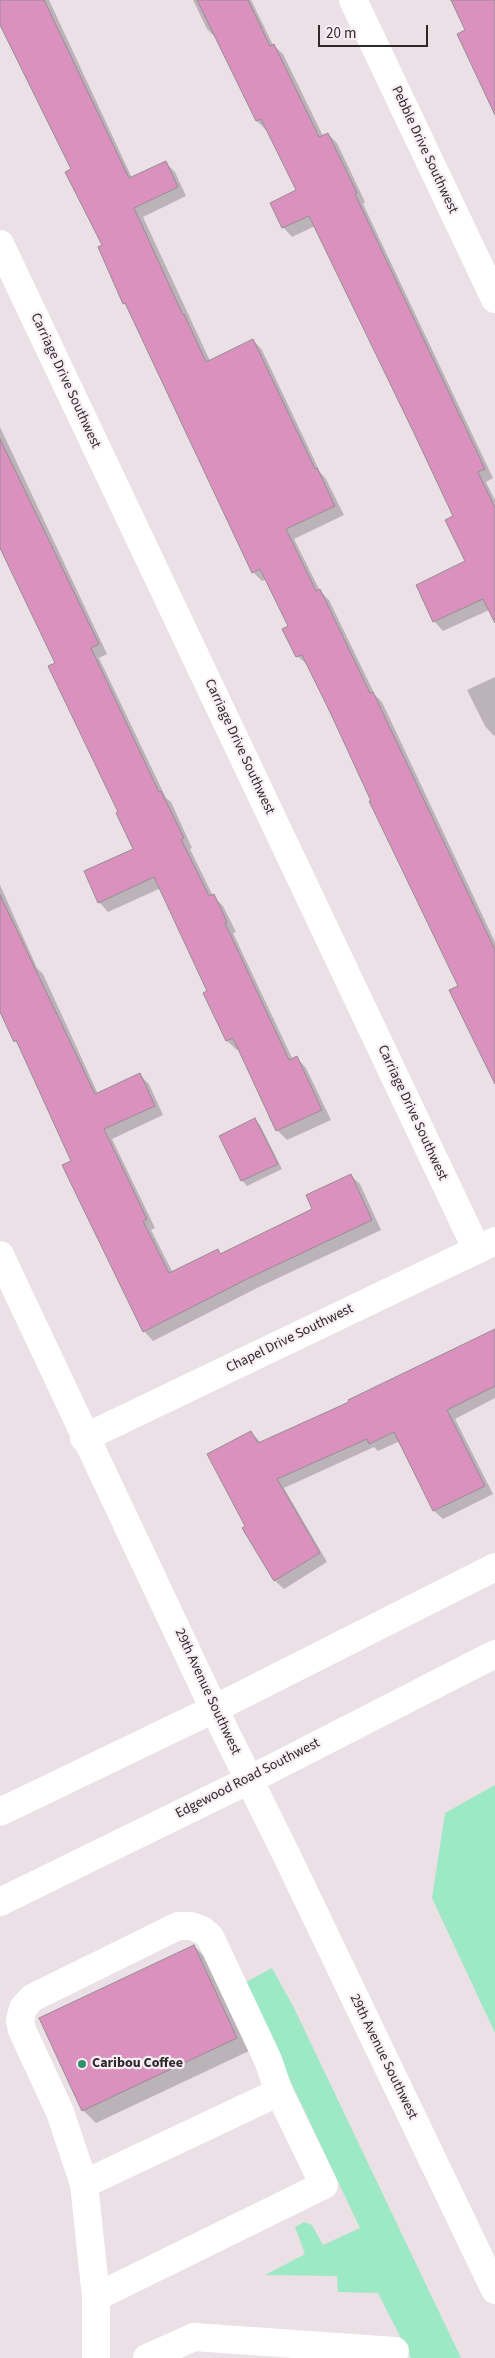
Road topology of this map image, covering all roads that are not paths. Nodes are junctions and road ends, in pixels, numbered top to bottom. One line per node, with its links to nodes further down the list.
1 (353, 0): 3 (street, Pebble Drive Southwest)
2 (0, 244): 4 (street, Carriage Drive Southwest)
3 (495, 299)
4 (486, 1245): 6 (street, Chapel Drive Southwest)
5 (0, 1255): 6 (street, 29th Avenue Southwest)
6 (84, 1438): 9 (street, 29th Avenue Southwest)
7 (495, 1567): 9 (street)
8 (495, 1654): 10 (street, Edgewood Road Southwest)
9 (214, 1709): 10 (street, 29th Avenue Southwest); 11 (street)
10 (249, 1780): 12 (street, Edgewood Road Southwest); 15 (street, 29th Avenue Southwest)
11 (0, 1812)
12 (0, 1902)
13 (279, 2092): 14 (street); 14 (street); 16 (street)
14 (84, 2184): 16 (street)
15 (495, 2290)
16 (96, 2297): 18 (street)
17 (395, 2351): 19 (street)
18 (96, 2358)
19 (147, 2358)

